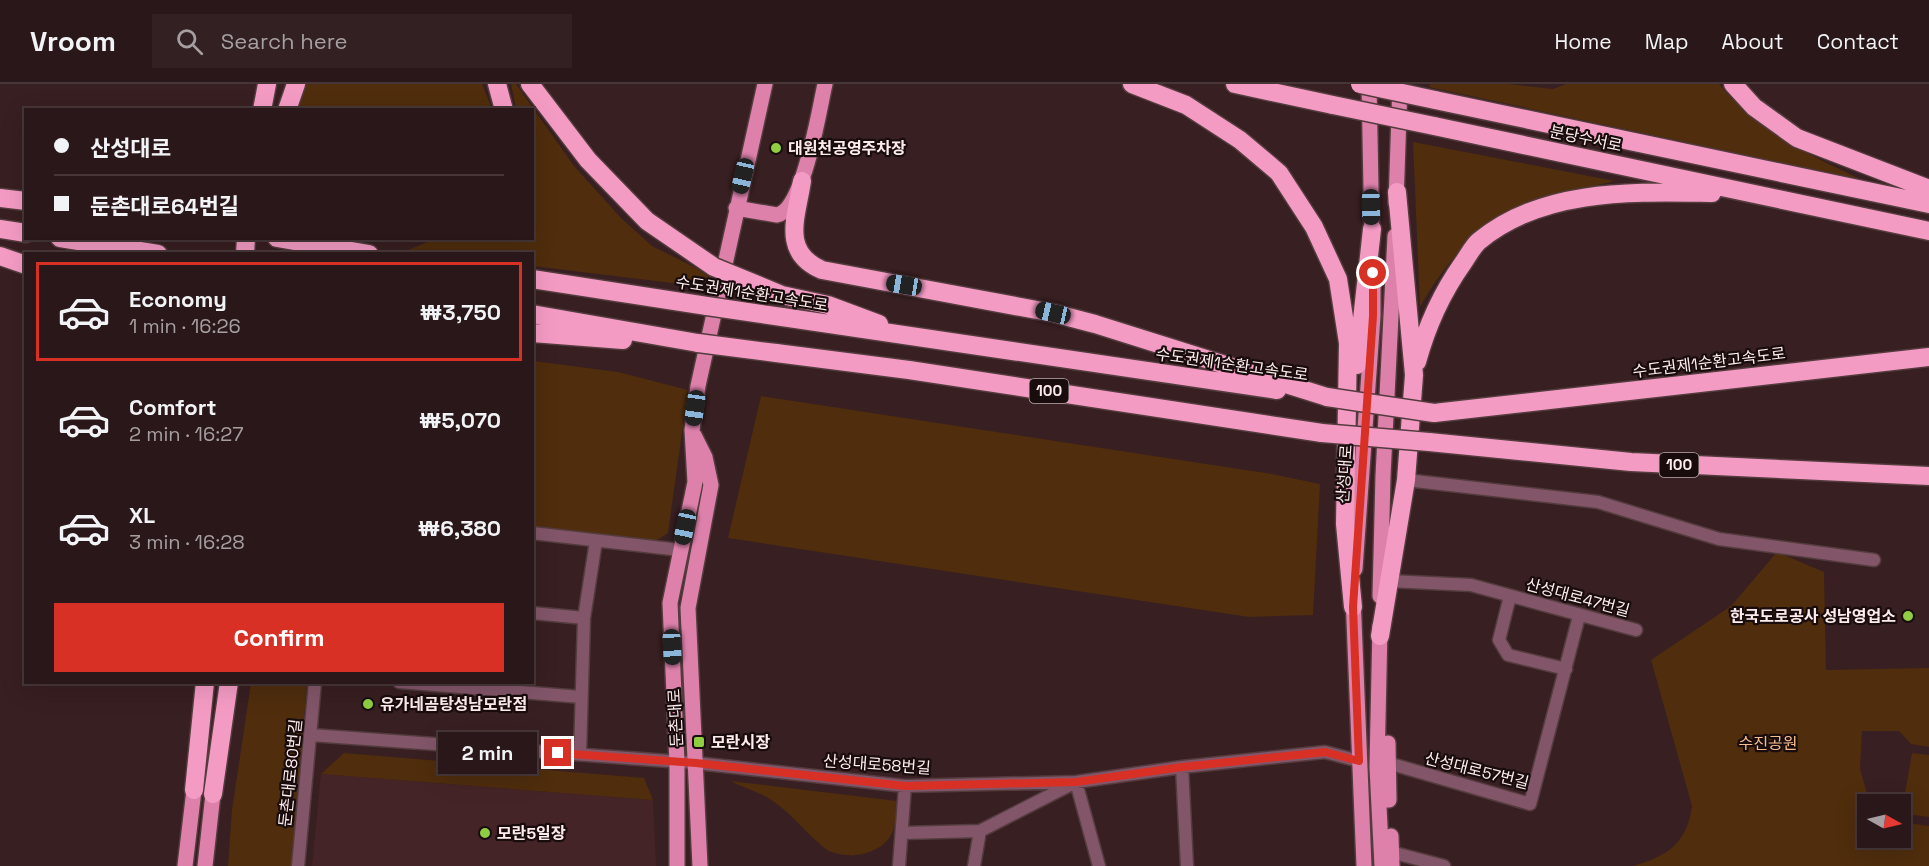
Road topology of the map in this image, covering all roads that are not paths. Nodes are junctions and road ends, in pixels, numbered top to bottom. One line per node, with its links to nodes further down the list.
1 (267, 84): 13 (highway)
2 (296, 84): 14 (highway)
3 (497, 84): 15 (highway)
4 (530, 84): 37 (highway, bridge)
5 (765, 84): 23 (main road)
6 (825, 84): 16 (main road)
7 (1132, 84): 42 (highway)
8 (1235, 84): 19 (highway, 분당수서로, bridge)
9 (1360, 84): 22 (highway, 분당수서로, bridge)
10 (1370, 84): 25 (main road, 산성대로)
11 (1400, 84): 18 (main road)
12 (1733, 84): 17 (highway)
13 (262, 108)
14 (288, 108)
15 (503, 108)
16 (801, 181): 23 (main road); 41 (highway)
17 (1929, 189)
18 (1396, 192): 40 (highway); 57 (main road)
19 (1756, 194): 26 (highway, 분당수서로); 40 (highway)
20 (0, 198): 21 (highway)
21 (24, 201)
22 (1929, 204)
23 (736, 208): 43 (main road, 둔촌대로)
24 (0, 229): 27 (highway)
25 (1372, 230): 42 (highway); 52 (main road, 산성대로)
26 (1929, 231)
27 (24, 233)
28 (72, 240): 30 (highway)
29 (287, 240): 31 (highway)
30 (146, 252)
31 (357, 252)
32 (0, 256): 33 (highway)
33 (24, 264)
34 (534, 279): 37 (highway, 수도권제1순환고속도로 / 100, bridge)
35 (534, 314): 38 (highway, 100)
36 (534, 333): 38 (highway)
37 (915, 337): 41 (highway, 수도권제1순환고속도로 / 100)
38 (698, 342): 44 (highway, 100, bridge)
39 (1929, 357): 41 (highway, 수도권제1순환고속도로 / 100, bridge)
40 (1414, 375): 45 (highway)
41 (1327, 397)
42 (1348, 429): 52 (highway)
43 (692, 430): 48 (main road, 둔촌대로); 68 (main road, 둔촌대로)
44 (1929, 476)
45 (1406, 480): 49 (street); 50 (highway)
46 (534, 533): 47 (street)
47 (596, 541): 48 (street); 55 (street)
48 (680, 550): 67 (main road, 둔촌대로)
49 (1874, 560)
50 (1389, 581): 51 (street, 산성대로47번길); 57 (highway)
51 (1510, 596): 54 (street, 산성대로47번길); 58 (street, 산성대로47번길)
52 (1353, 607): 66 (main road, 산성대로)
53 (534, 613): 55 (street)
54 (1579, 616): 56 (street, 산성대로47번길); 58 (street, 산성대로57번길)
55 (584, 618): 63 (street)
56 (1636, 630)
57 (1380, 636): 69 (main road); 91 (main road)
58 (1566, 669): 69 (street, 산성대로57번길)
59 (228, 684): 74 (highway)
60 (315, 684): 64 (street, 둔촌대로80번길)
61 (423, 684): 63 (street)
62 (204, 685): 73 (highway)
63 (581, 697): 65 (street)
64 (311, 735): 65 (street, 산성대로58번길); 82 (street, 둔촌대로80번길)
65 (580, 754): 67 (street, 산성대로58번길)
66 (1359, 761): 70 (street, 산성대로58번길); 89 (main road); 90 (main road, 산성대로)
67 (677, 763): 68 (street, 산성대로58번길); 83 (main road, 둔촌대로)
68 (696, 763): 72 (street, 산성대로58번길); 84 (main road, 둔촌대로)
69 (1388, 763): 78 (main road)
70 (1182, 767): 71 (street, 산성대로58번길); 88 (street)
71 (1076, 782): 72 (street, 산성대로58번길); 76 (street); 87 (street)
72 (905, 786): 77 (street)
73 (194, 790): 75 (main road)
74 (213, 794): 79 (main road)
75 (190, 824): 80 (main road); 81 (main road)
76 (980, 831): 77 (street); 86 (street)
77 (902, 833): 85 (street)
78 (1392, 859): 92 (street)
79 (205, 865)
80 (174, 866)
81 (185, 866)
82 (297, 866)
83 (677, 866)
84 (700, 866)
85 (899, 866)
86 (974, 866)
87 (1099, 866)
88 (1187, 866)
89 (1353, 866)
90 (1364, 866)
91 (1382, 866)
92 (1444, 866)

